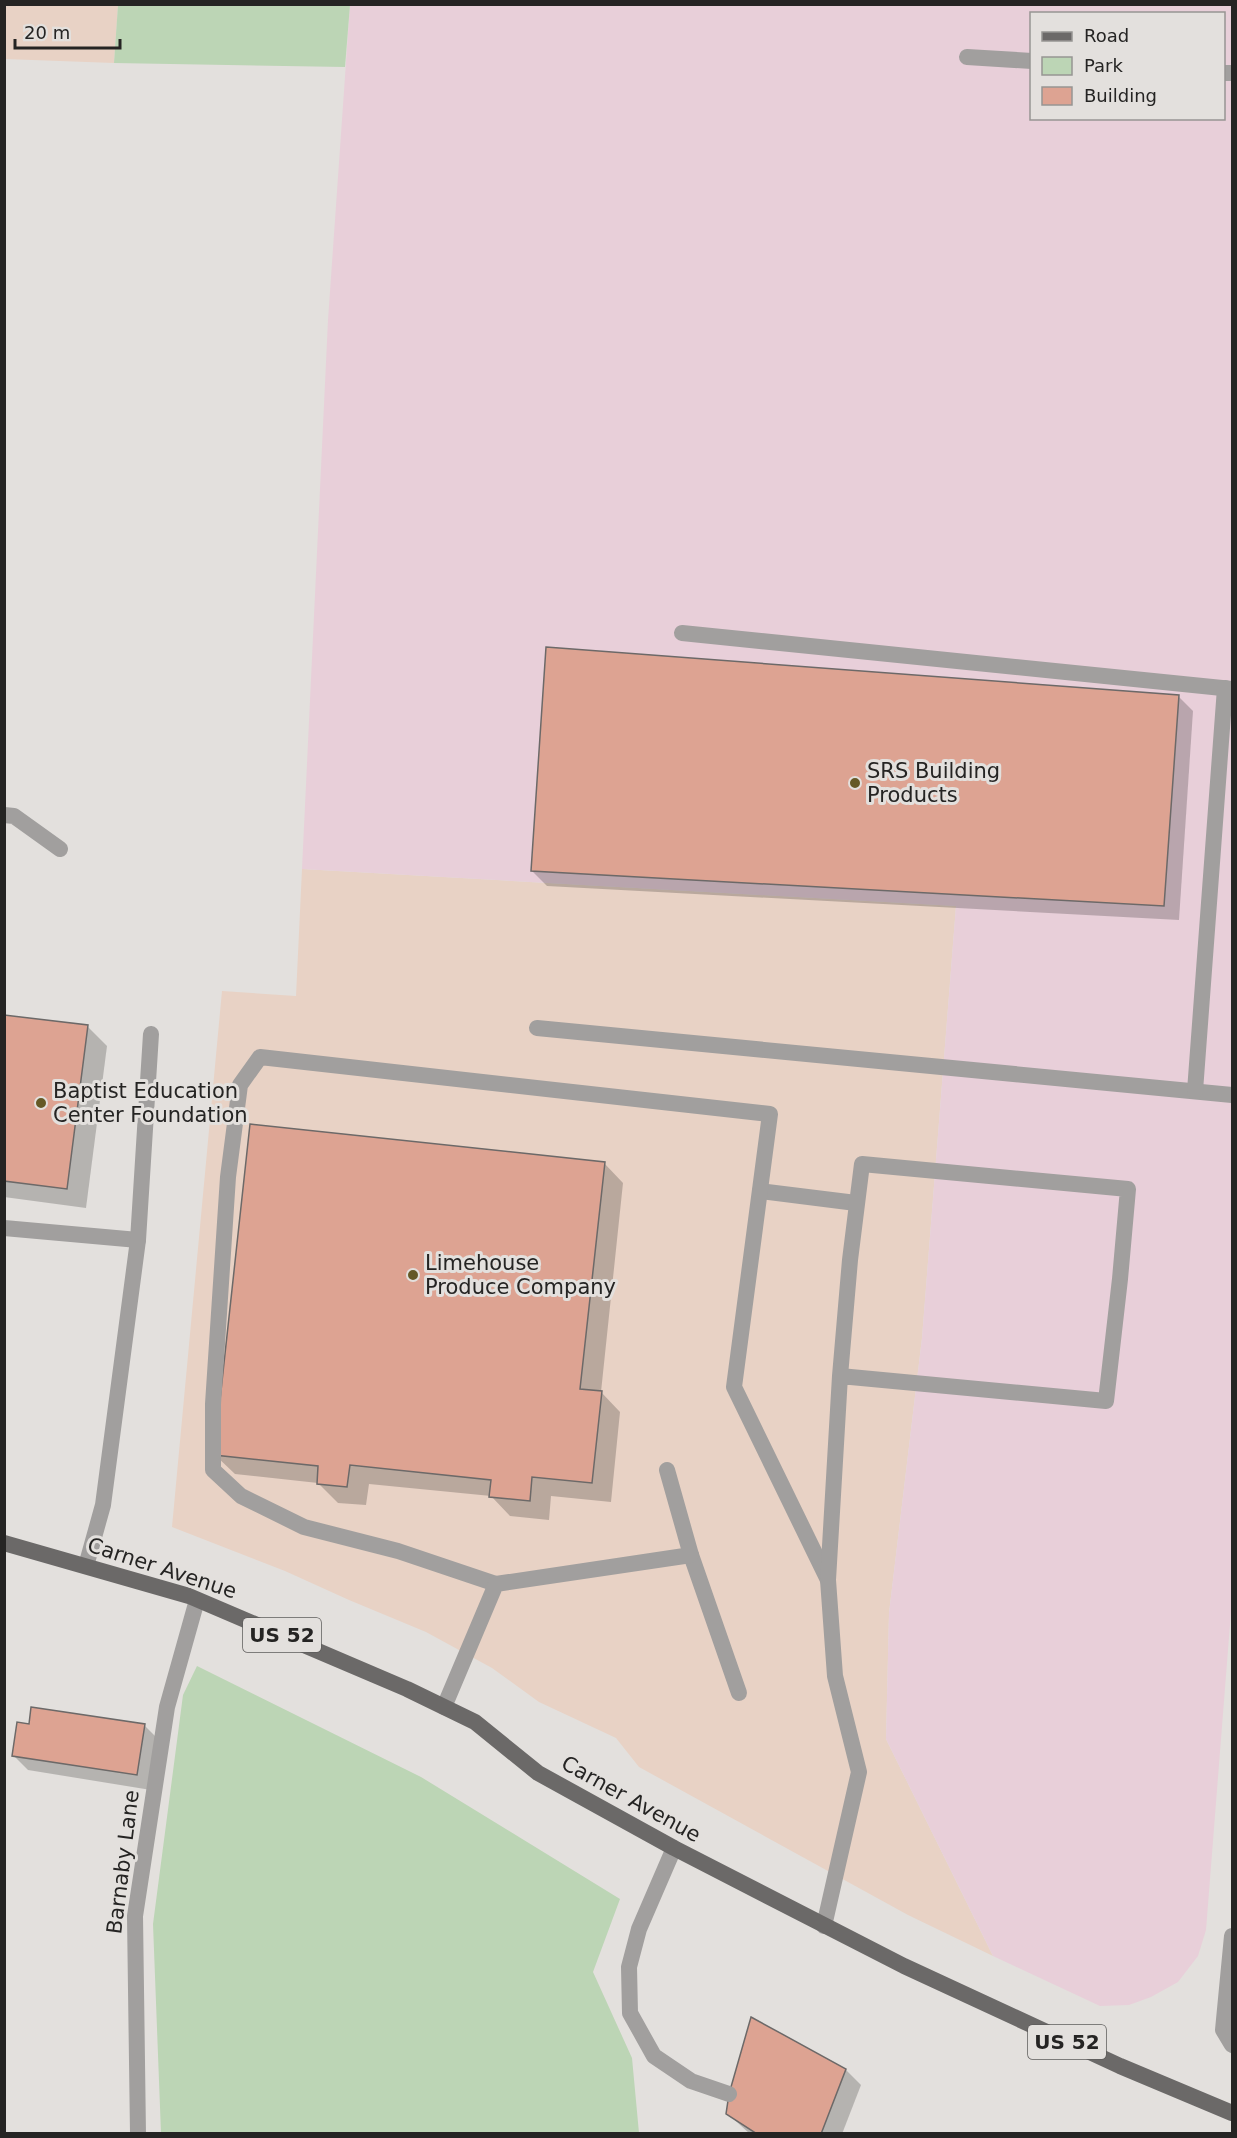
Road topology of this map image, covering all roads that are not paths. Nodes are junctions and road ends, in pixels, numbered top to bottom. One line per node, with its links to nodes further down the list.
1 (967, 57): 2 (street)
2 (1030, 61)
3 (682, 633): 4 (street)
4 (1229, 688): 9 (street)
5 (4, 815): 6 (street)
6 (60, 849)
7 (537, 1028): 9 (street)
8 (151, 1034): 14 (street)
9 (1194, 1091): 10 (street)
10 (1233, 1095)
11 (760, 1191): 12 (street); 20 (street); 21 (street)
12 (856, 1203): 15 (street); 15 (street)
13 (4, 1228): 14 (street)
14 (138, 1240): 19 (street)
15 (840, 1376): 20 (street)
16 (667, 1470): 18 (street)
17 (4, 1543): 19 (main road, Carner Avenue / US 52)
18 (692, 1555): 21 (street); 23 (street)
19 (86, 1566): 22 (main road, Carner Avenue / US 52)
20 (828, 1581): 26 (street)
21 (496, 1584): 24 (street)
22 (197, 1600): 24 (main road, Carner Avenue / US 52); 31 (street, Barnaby Lane)
23 (739, 1693)
24 (444, 1707): 25 (main road, Carner Avenue / US 52)
25 (674, 1848): 26 (main road, Carner Avenue / US 52); 29 (street)
26 (824, 1926): 30 (main road, Carner Avenue / US 52)
27 (1233, 1936): 28 (street)
28 (1233, 2044)
29 (729, 2094)
30 (1233, 2113)
31 (138, 2133)

